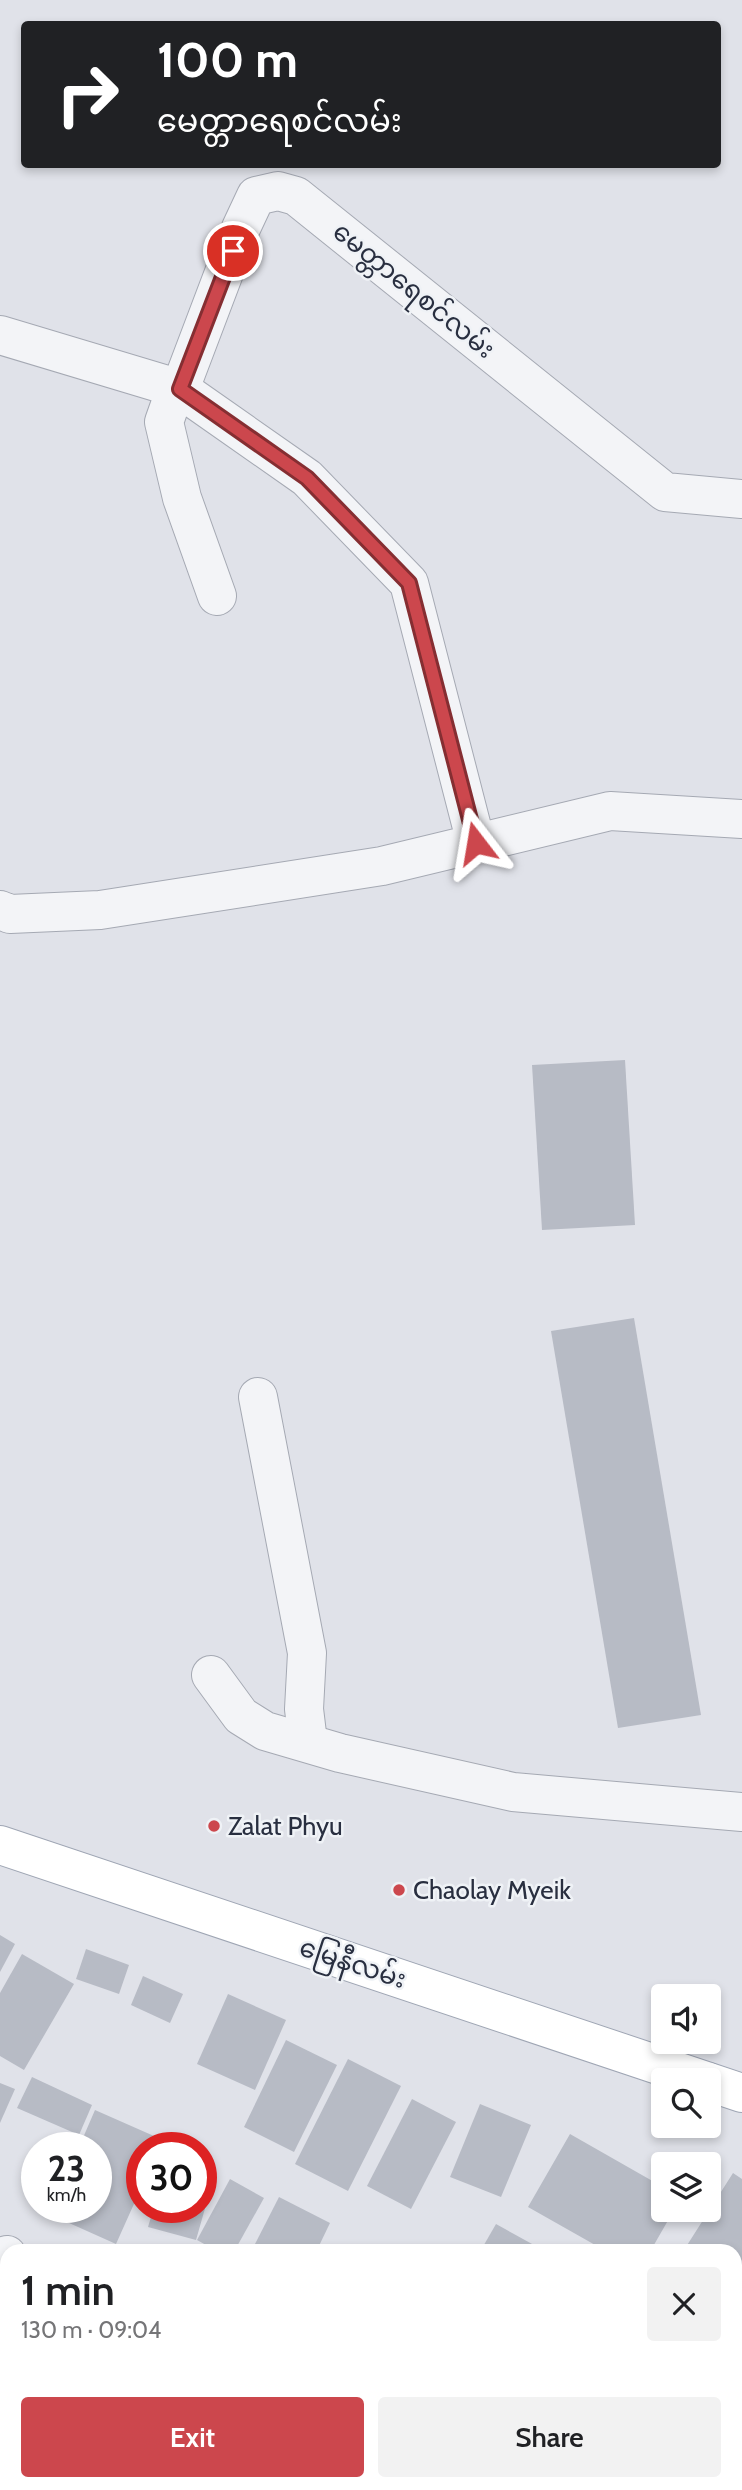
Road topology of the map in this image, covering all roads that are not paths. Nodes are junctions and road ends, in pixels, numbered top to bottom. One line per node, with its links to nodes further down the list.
1 (0, 335): 2 (street)
2 (180, 389): 3 (street, မေတ္တာရေစင်လမ်း); 4 (street); 6 (street)
3 (742, 499)
4 (217, 596)
5 (742, 819): 6 (street)
6 (476, 843): 7 (street)
7 (0, 910)
8 (258, 1397): 10 (street)
9 (211, 1675): 10 (street)
10 (308, 1742): 11 (street)
11 (742, 1812)
12 (0, 1845): 13 (main road, မြေနီလမ်း)
13 (668, 2068)
14 (721, 2086): 15 (main road, မြေနီလမ်း)
15 (742, 2093)

